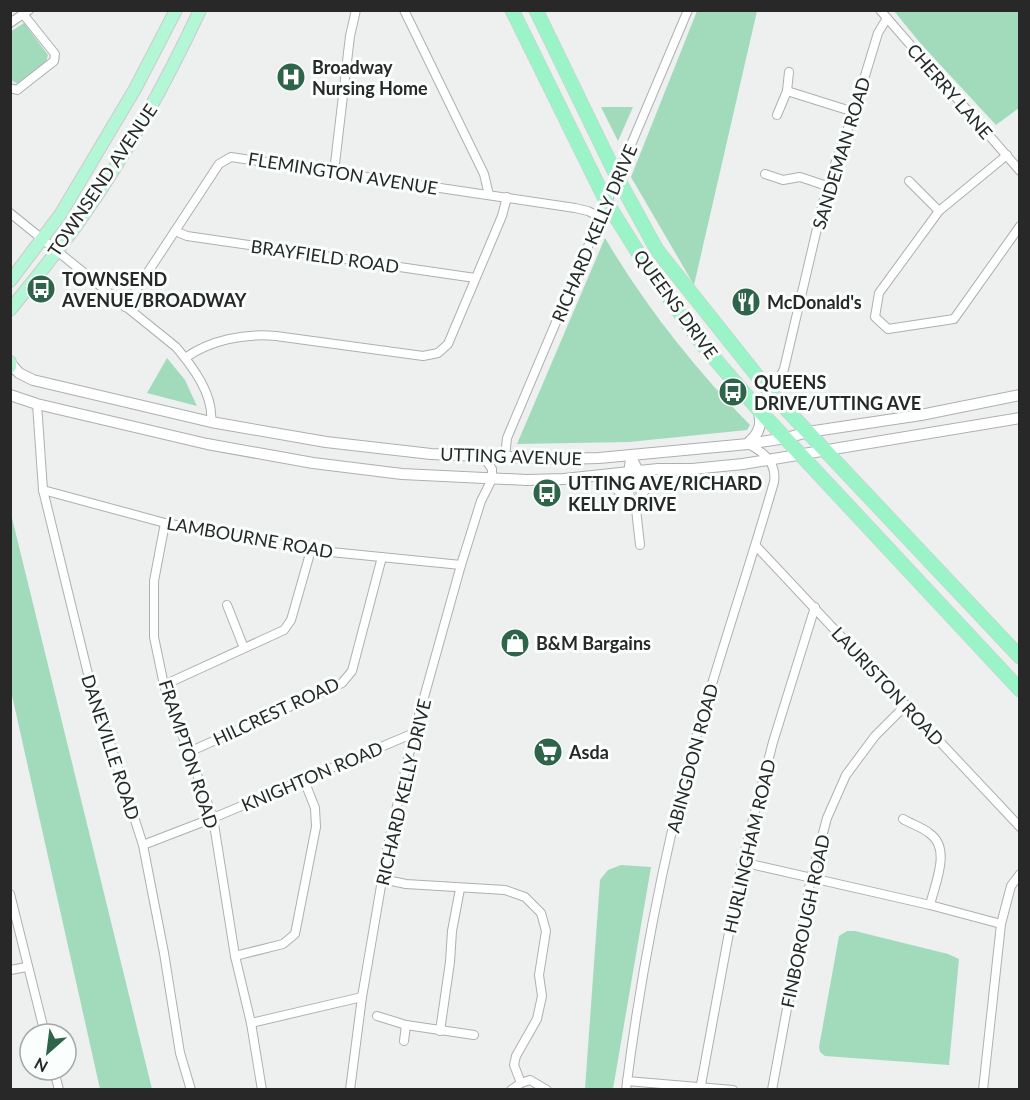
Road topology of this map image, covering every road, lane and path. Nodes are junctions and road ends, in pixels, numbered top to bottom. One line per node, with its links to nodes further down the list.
1 (176, 10): 32 (main road, TOWNSEND AVENUE)
2 (200, 10): 33 (main road, TOWNSEND AVENUE)
3 (356, 10): 19 (street)
4 (404, 10): 24 (street)
5 (512, 10): 26 (highway, QUEENS DRIVE)
6 (536, 10): 21 (highway, QUEENS DRIVE)
7 (688, 10): 21 (street, RICHARD KELLY DRIVE)
8 (880, 10): 10 (street, CHERRY LANE)
9 (26, 12): 11 (street); 13 (street)
10 (887, 18): 15 (street, SANDEMAN ROAD); 17 (street, CHERRY LANE)
11 (10, 23)
12 (789, 72): 14 (street)
13 (10, 88)
14 (787, 91): 15 (street); 16 (street)
15 (854, 112): 23 (street, SANDEMAN ROAD)
16 (777, 115)
17 (1007, 155): 18 (street, CHERRY LANE); 27 (street)
18 (1020, 171)
19 (334, 172): 24 (street, FLEMINGTON AVENUE); 31 (street, FLEMINGTON AVENUE)
20 (765, 174): 23 (street)
21 (617, 177): 26 (street, RICHARD KELLY DRIVE); 40 (highway, QUEENS DRIVE)
22 (909, 181): 27 (street)
23 (826, 186): 40 (street, SANDEMAN ROAD)
24 (489, 195): 25 (street, FLEMINGTON AVENUE)
25 (507, 197): 29 (street, FLEMINGTON AVENUE); 34 (street)
26 (606, 202): 29 (street, RICHARD KELLY DRIVE); 44 (highway, QUEENS DRIVE)
27 (939, 211): 30 (street)
28 (10, 213): 32 (street)
29 (600, 217): 54 (street, RICHARD KELLY DRIVE)
30 (1020, 226)
31 (175, 231): 34 (street, BRAYFIELD ROAD); 36 (street, FLEMINGTON AVENUE)
32 (42, 239): 33 (street); 35 (main road, TOWNSEND AVENUE)
33 (56, 251): 36 (street); 37 (main road, TOWNSEND AVENUE)
34 (476, 279): 38 (street)
35 (10, 281)
36 (125, 307): 38 (street)
37 (10, 310)
38 (185, 358): 46 (street)
39 (11, 364): 46 (street, UTTING AVENUE)
40 (770, 392): 47 (highway, QUEENS DRIVE)
41 (10, 395): 43 (street, UTTING AVENUE)
42 (1020, 395): 47 (street, UTTING AVENUE)
43 (37, 404): 60 (street, UTTING AVENUE); 62 (street, DANEVILLE ROAD)
44 (758, 409): 48 (highway, QUEENS DRIVE); 49 (street)
45 (1020, 418): 50 (street, UTTING AVENUE)
46 (211, 422): 53 (street, UTTING AVENUE)
47 (808, 432): 48 (street, UTTING AVENUE); 50 (highway, QUEENS DRIVE)
48 (786, 438): 49 (street, UTTING AVENUE); 51 (highway, QUEENS DRIVE)
49 (748, 444): 52 (street, UTTING AVENUE); 55 (street)
50 (826, 450): 51 (street, UTTING AVENUE); 75 (highway, QUEENS DRIVE)
51 (801, 454): 55 (street, UTTING AVENUE); 77 (highway, QUEENS DRIVE)
52 (631, 455): 54 (street, UTTING AVENUE); 57 (street); 58 (street)
53 (483, 456): 54 (street, UTTING AVENUE); 61 (street)
54 (505, 457)
55 (769, 460): 56 (street, UTTING AVENUE); 68 (street, ABINGDON ROAD)
56 (678, 470): 57 (street, UTTING AVENUE); 63 (street)
57 (639, 471): 58 (street, UTTING AVENUE); 63 (street)
58 (627, 473): 59 (street, UTTING AVENUE); 65 (street)
59 (590, 477): 61 (street, UTTING AVENUE); 65 (street)
60 (478, 478): 61 (street, UTTING AVENUE); 64 (street, RICHARD KELLY DRIVE)
61 (492, 479): 64 (street, RICHARD KELLY DRIVE)
62 (44, 490): 66 (street, LAMBOURNE ROAD); 85 (street, DANEVILLE ROAD)
63 (641, 495): 65 (street)
64 (481, 501): 71 (street, RICHARD KELLY DRIVE)
65 (634, 505): 67 (street)
66 (165, 523): 69 (street, LAMBOURNE ROAD); 76 (street, FRAMPTON ROAD)
67 (640, 545)
68 (756, 546): 73 (street, LAURISTON ROAD); 106 (street, ABINGDON ROAD)
69 (311, 550): 70 (street, LAMBOURNE ROAD); 74 (street)
70 (382, 557): 71 (street, LAMBOURNE ROAD); 80 (street, HILCREST ROAD)
71 (461, 565): 79 (street, RICHARD KELLY DRIVE)
72 (227, 605): 74 (street)
73 (815, 607): 78 (street, LAURISTON ROAD); 86 (street, HURLINGHAM ROAD)
74 (244, 648): 76 (street)
75 (1020, 657)
76 (164, 685): 80 (street, FRAMPTON ROAD)
77 (1020, 690)
78 (906, 705): 84 (street, LAURISTON ROAD); 88 (street, FINBOROUGH ROAD)
79 (414, 733): 81 (street, KNIGHTON ROAD); 89 (street, RICHARD KELLY DRIVE)
80 (189, 752): 82 (street, FRAMPTON ROAD)
81 (304, 780): 82 (street, KNIGHTON ROAD); 94 (street)
82 (213, 818): 85 (street, KNIGHTON ROAD); 94 (street, FRAMPTON ROAD)
83 (903, 819): 92 (street)
84 (1020, 827)
85 (143, 845): 108 (street, DANEVILLE ROAD)
86 (742, 862): 88 (street); 107 (street, HURLINGHAM ROAD)
87 (1020, 874): 93 (street)
88 (811, 878): 92 (street); 114 (street, FINBOROUGH ROAD)
89 (382, 879): 90 (street); 97 (street, RICHARD KELLY DRIVE)
90 (460, 889): 102 (street); 105 (street)
91 (10, 894): 95 (street)
92 (930, 905): 93 (street)
93 (1001, 924): 115 (street)
94 (235, 956): 100 (street, FRAMPTON ROAD)
95 (27, 966): 96 (street); 99 (street)
96 (10, 970)
97 (362, 997): 100 (street); 110 (street, RICHARD KELLY DRIVE)
98 (376, 1016): 101 (street)
99 (42, 1022)
100 (250, 1023): 109 (street, FRAMPTON ROAD)
101 (406, 1024): 102 (street); 104 (street)
102 (440, 1030): 103 (street)
103 (474, 1035)
104 (404, 1041)
105 (521, 1083): 111 (street); 112 (street)
106 (626, 1085): 107 (street)
107 (700, 1088): 113 (street)
108 (190, 1089)
109 (262, 1089)
110 (350, 1089)
111 (512, 1089)
112 (547, 1089)
113 (733, 1089)
114 (772, 1089)
115 (983, 1089)

